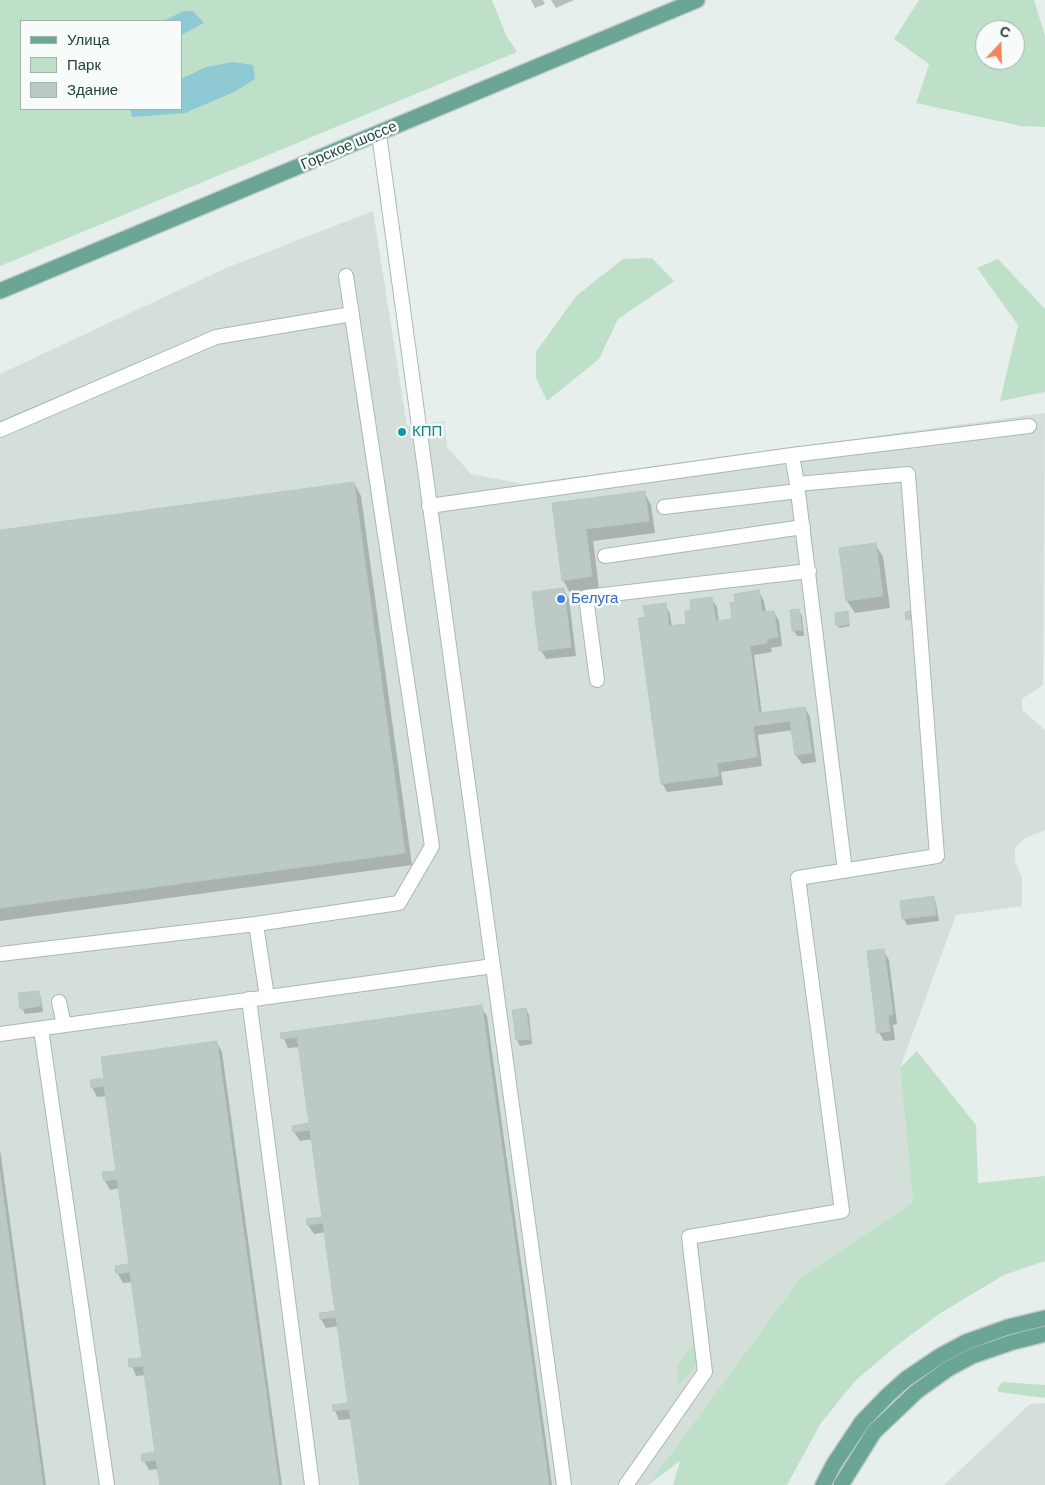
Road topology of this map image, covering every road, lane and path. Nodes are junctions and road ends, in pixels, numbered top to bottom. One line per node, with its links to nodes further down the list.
1 (697, 0): 2 (main road, Горское шоссе)
2 (379, 134): 4 (main road, Горское шоссе); 10 (lane)
3 (346, 276): 5 (lane)
4 (0, 291)
5 (352, 314): 7 (lane); 17 (lane)
6 (1030, 426): 8 (lane)
7 (0, 430)
8 (792, 455): 9 (lane); 10 (lane)
9 (798, 488): 11 (lane); 12 (lane); 16 (lane)
10 (429, 506): 19 (lane)
11 (664, 507)
12 (803, 527): 13 (lane); 14 (lane)
13 (605, 556)
14 (809, 571): 15 (lane); 16 (lane)
15 (597, 680)
16 (845, 871): 31 (lane)
17 (256, 924): 18 (lane); 20 (lane)
18 (0, 954)
19 (493, 966): 20 (lane); 30 (lane)
20 (268, 997): 21 (lane)
21 (249, 1000): 23 (lane); 29 (lane)
22 (59, 1002): 23 (lane)
23 (64, 1025): 24 (lane)
24 (41, 1029): 25 (lane); 28 (lane)
25 (0, 1034)
26 (1045, 1318): 32 (main road)
27 (1045, 1334): 33 (main road)
28 (106, 1485)
29 (312, 1485)
30 (564, 1485)
31 (626, 1485)
32 (823, 1485)
33 (841, 1485)

